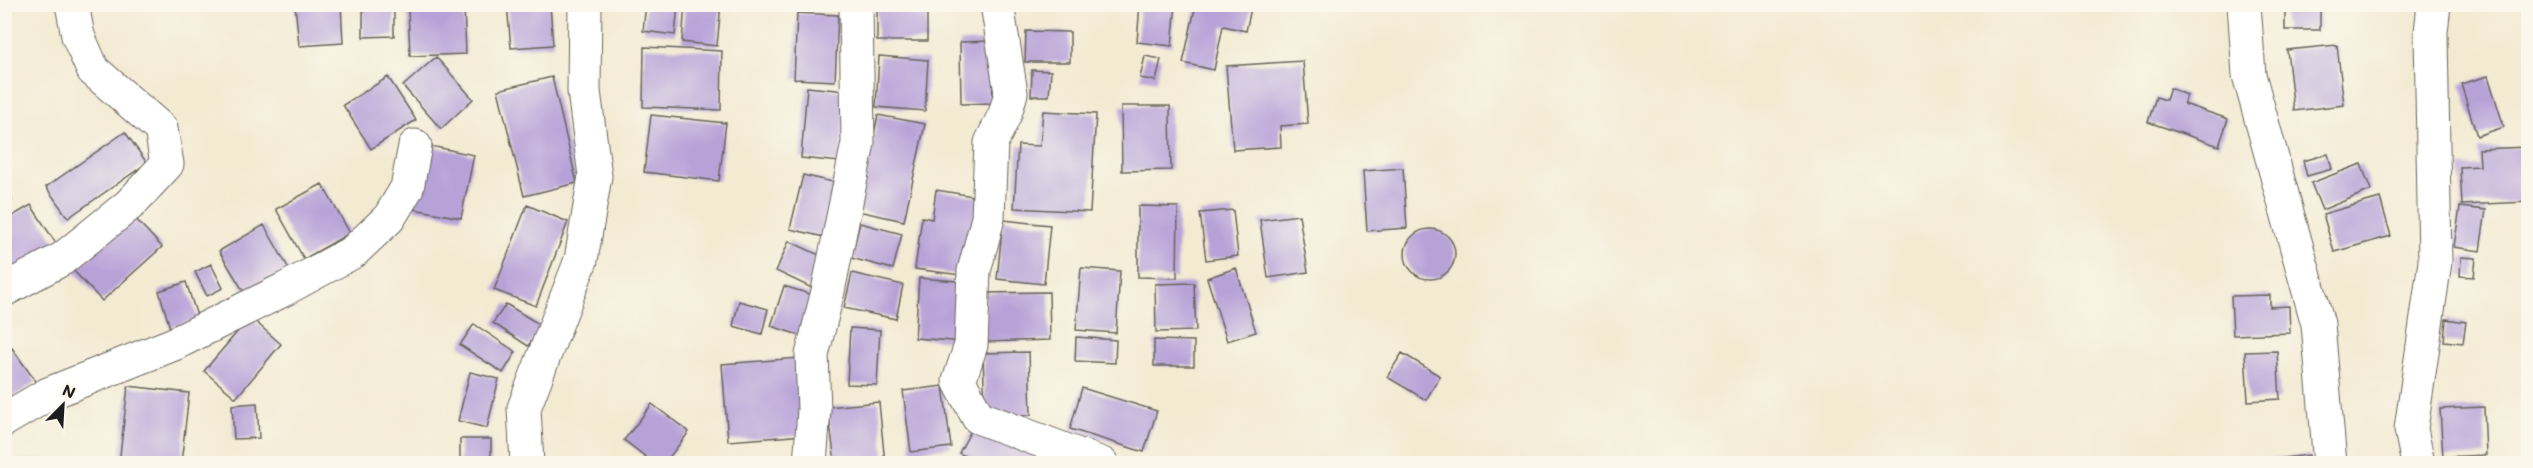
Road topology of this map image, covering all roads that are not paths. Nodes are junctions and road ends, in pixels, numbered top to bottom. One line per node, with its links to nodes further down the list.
1 (72, 4): 8 (main road)
2 (585, 4): 10 (main road)
3 (856, 4): 11 (main road)
4 (997, 4): 12 (main road)
5 (2244, 4): 13 (main road)
6 (2434, 4): 14 (main road)
7 (415, 146): 9 (main road)
8 (4, 290)
9 (4, 420)
10 (527, 464)
11 (810, 464)
12 (1102, 464)
13 (2330, 464)
14 (2418, 464)

